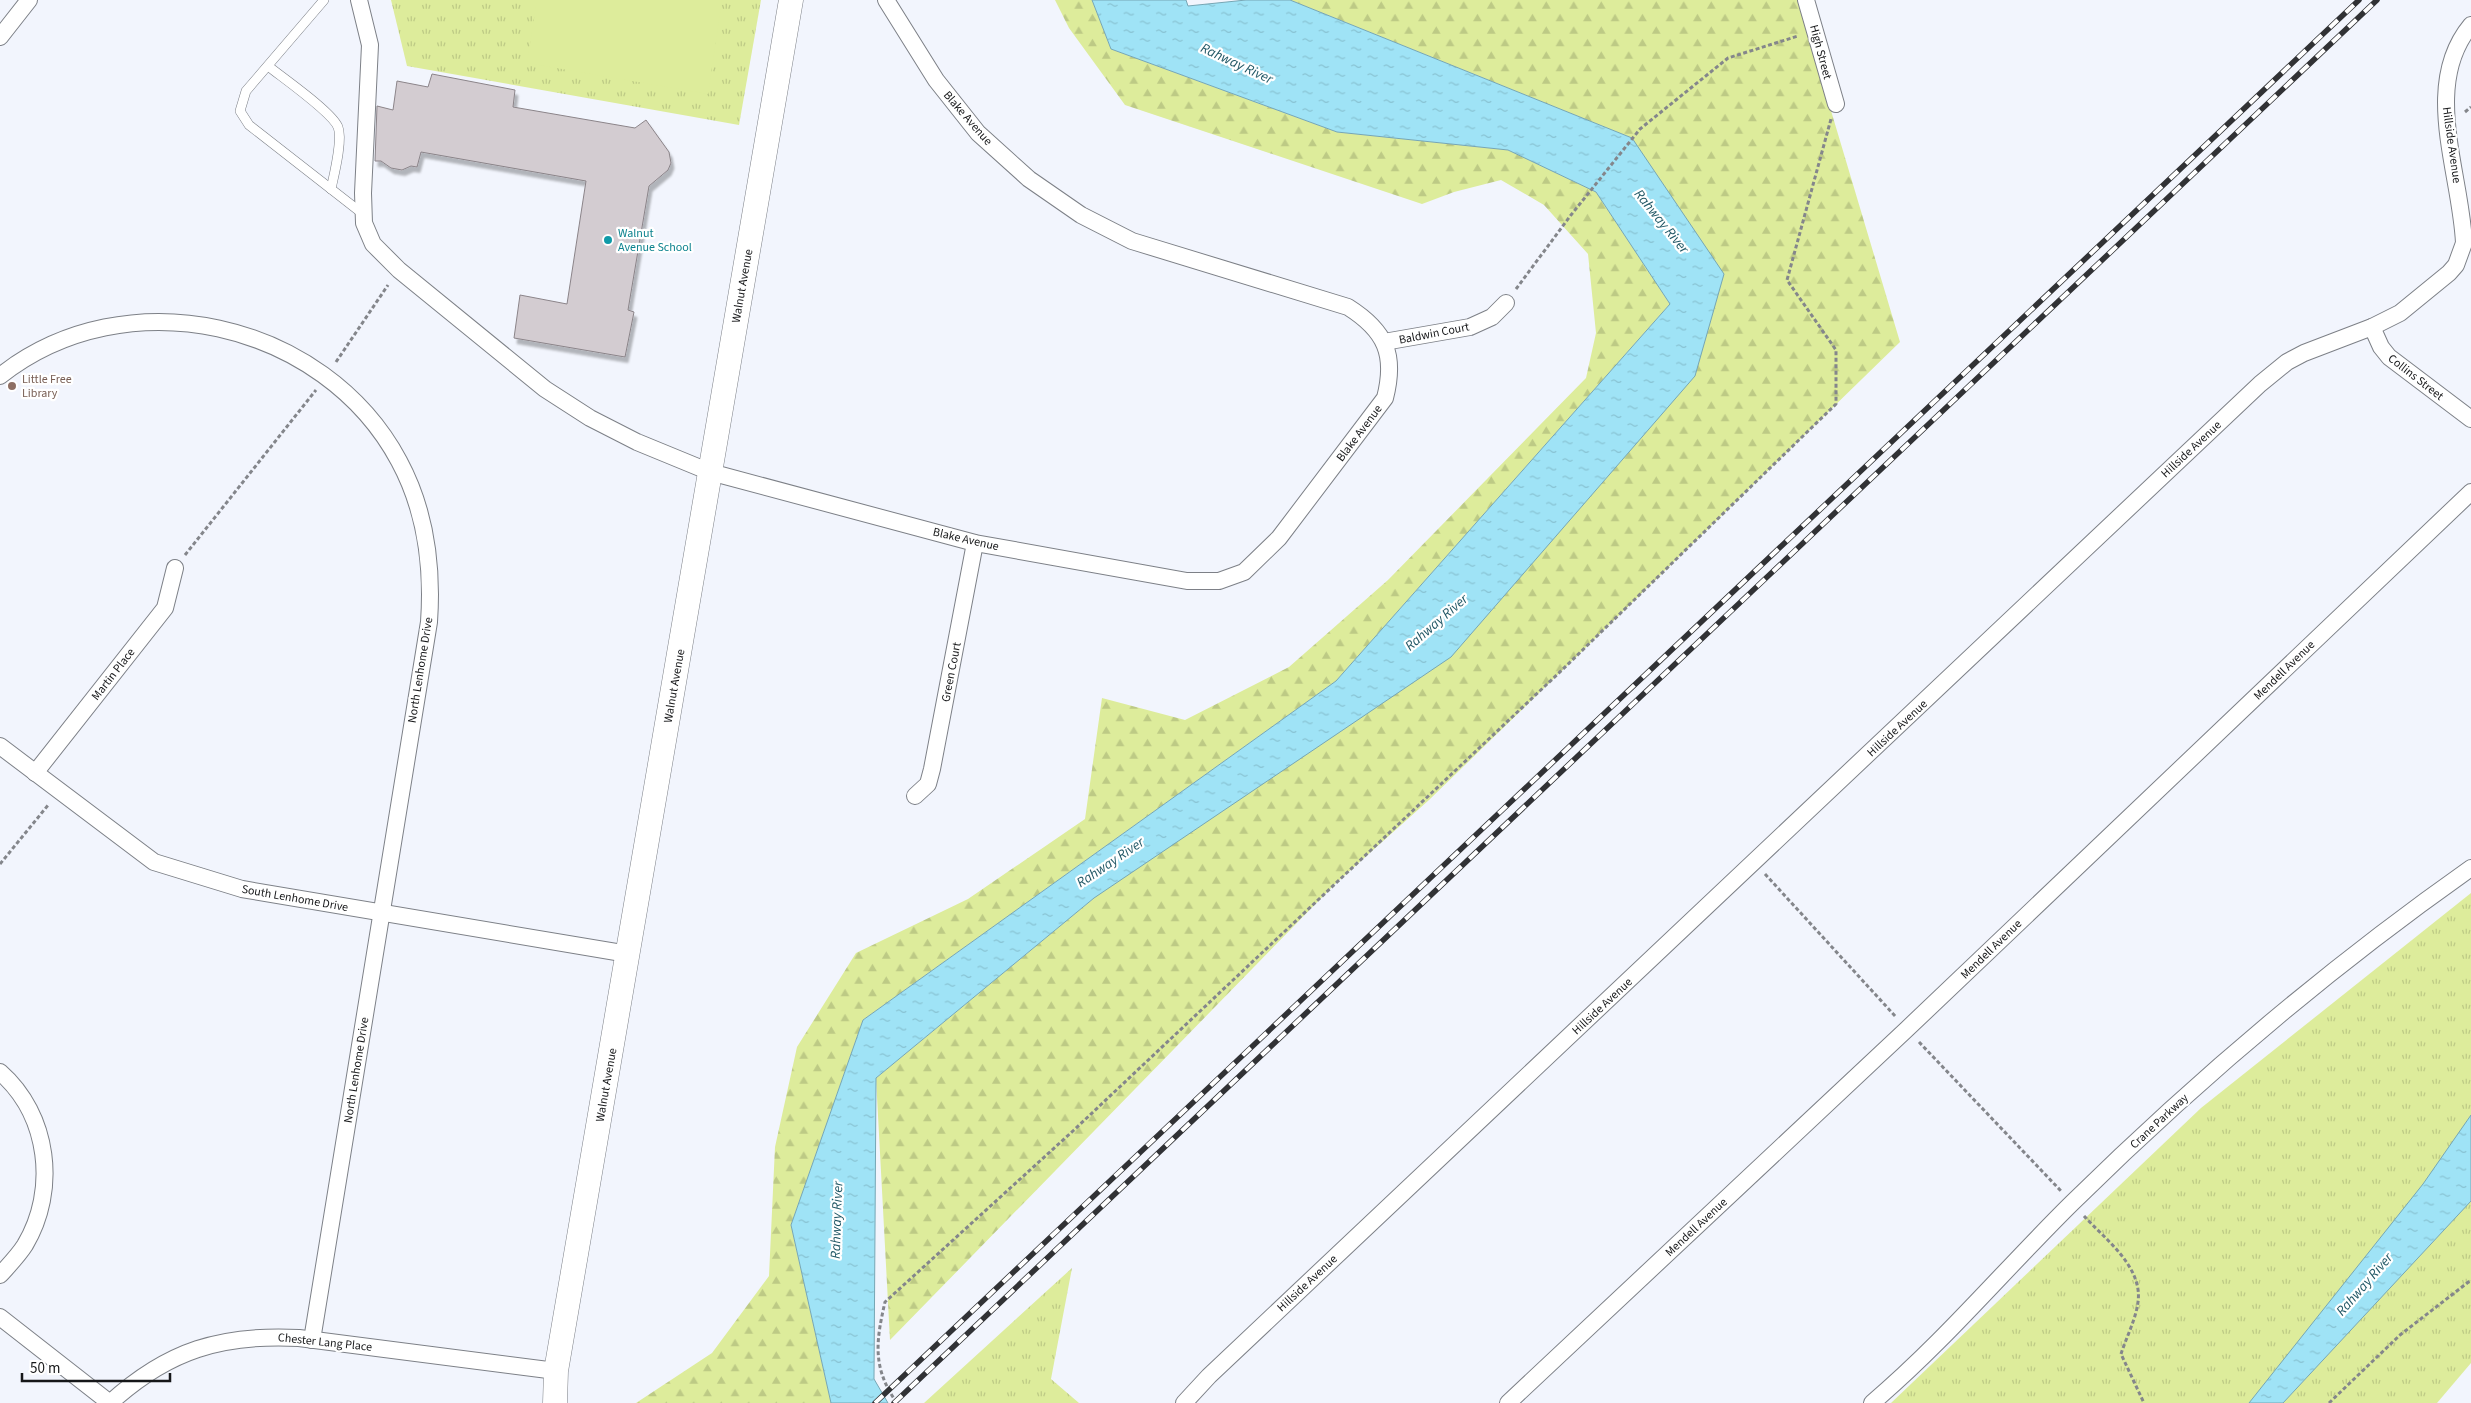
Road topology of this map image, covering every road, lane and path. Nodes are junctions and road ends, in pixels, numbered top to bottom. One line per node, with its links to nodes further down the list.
1 (29, 0): 9 (street)
2 (324, 0): 10 (lane)
3 (359, 0): 15 (street, Blake Avenue)
4 (791, 0): 23 (street, Walnut Avenue)
5 (886, 0): 19 (street, Blake Avenue)
6 (1806, 0): 8 (street, High Street)
7 (2471, 25): 18 (street, Hillside Avenue)
8 (1816, 30): 11 (street, High Street); 17 (path)
9 (0, 37)
10 (268, 66): 14 (lane); 14 (lane)
11 (1836, 104): 45 (path)
12 (2471, 107): 13 (path)
13 (2465, 112)
14 (331, 189): 15 (lane)
15 (364, 214): 16 (street, Blake Avenue)
16 (398, 270): 21 (path); 23 (street, Blake Avenue)
17 (1506, 303): 19 (street, Baldwin Court)
18 (2372, 327): 22 (street, Collins Street); 46 (street, Hillside Avenue)
19 (1384, 342): 25 (street, Blake Avenue)
20 (0, 376): 21 (street, North Lenhome Drive)
21 (326, 377): 26 (path); 33 (street, North Lenhome Drive)
22 (2471, 419)
23 (710, 472): 25 (street, Blake Avenue); 34 (street, Walnut Avenue)
24 (2471, 492): 47 (street, Mendell Avenue)
25 (975, 543): 30 (street, Green Court)
26 (175, 568): 28 (street, Martin Place)
27 (0, 746): 28 (street, South Lenhome Drive)
28 (35, 773): 29 (street, South Lenhome Drive)
29 (59, 792): 31 (path); 33 (street, South Lenhome Drive)
30 (915, 796)
31 (0, 864)
32 (2471, 868): 36 (street, Crane Parkway)
33 (381, 912): 34 (street, South Lenhome Drive); 40 (street, North Lenhome Drive)
34 (628, 954): 41 (street, Walnut Avenue)
35 (0, 1072): 37 (street)
36 (2072, 1203): 48 (street, Crane Parkway); 49 (path)
37 (0, 1275)
38 (2471, 1280): 50 (path)
39 (0, 1317): 42 (street)
40 (312, 1340): 41 (street, Chester Lang Place); 42 (street, Chester Lang Place)
41 (556, 1371): 43 (street, Walnut Avenue); 44 (street, Walnut Avenue)
42 (110, 1403)
43 (541, 1403)
44 (555, 1403)
45 (898, 1403)
46 (1184, 1403)
47 (1508, 1403)
48 (1872, 1403)
49 (2144, 1403)
50 (2329, 1403)

